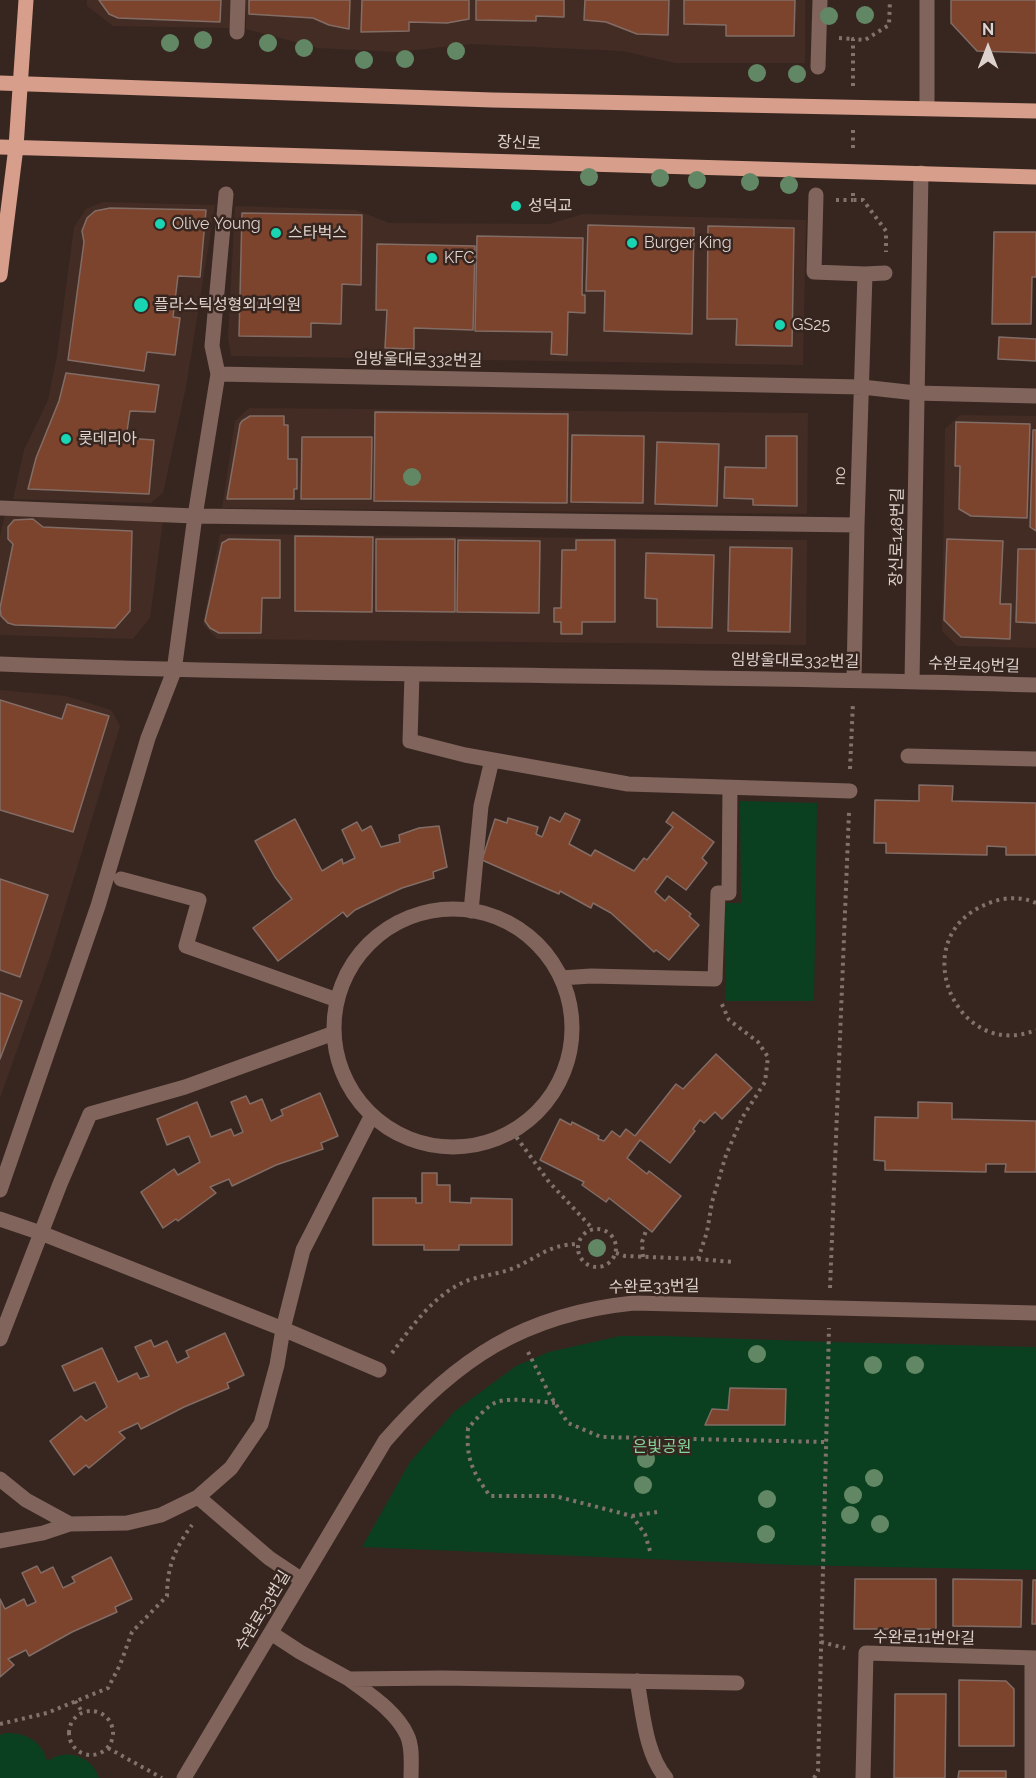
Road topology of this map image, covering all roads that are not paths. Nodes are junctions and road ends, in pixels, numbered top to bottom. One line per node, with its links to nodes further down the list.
1 (26, 0): 8 (main road)
2 (238, 0): 5 (street)
3 (820, 0): 6 (street)
4 (927, 0): 9 (street)
5 (237, 32)
6 (818, 67)
7 (0, 83): 8 (main road)
8 (21, 84): 9 (main road); 12 (main road)
9 (927, 108): 10 (main road)
10 (1036, 111)
11 (0, 147): 12 (main road, 장신로)
12 (16, 147): 13 (main road, 장신로); 19 (main road)
13 (921, 174): 14 (main road, 장신로); 22 (street, 장신로148번길)
14 (1036, 177)
15 (226, 194): 20 (street)
16 (820, 199): 18 (street)
17 (885, 273): 18 (street)
18 (865, 274): 21 (street, no)
19 (0, 275)
20 (218, 374): 21 (street, 임방울대로332번길); 25 (street)
21 (862, 387): 22 (street, 임방울대로332번길); 26 (street, no)
22 (916, 393): 23 (street); 31 (street, 장신로148번길)
23 (1036, 396)
24 (0, 508): 25 (street)
25 (195, 516): 26 (street); 28 (street)
26 (857, 525): 30 (street, no)
27 (0, 664): 28 (street, 임방울대로332번길)
28 (174, 671): 29 (street, 임방울대로332번길); 44 (street)
29 (412, 674): 30 (street, 임방울대로332번길); 35 (street)
30 (854, 680): 31 (street, 임방울대로332번길)
31 (912, 681): 32 (street, 수완로49번길)
32 (1036, 685)
33 (908, 756): 34 (street)
34 (1036, 759)
35 (492, 760): 36 (street); 39 (street)
36 (730, 788): 37 (street); 40 (street)
37 (850, 791)
38 (121, 879): 41 (street)
39 (471, 911): 40 (street); 41 (street)
40 (561, 978): 43 (street)
41 (337, 1000): 42 (street)
42 (334, 1033): 43 (street); 46 (street)
43 (372, 1115): 48 (street)
44 (0, 1190)
45 (0, 1220): 46 (street)
46 (41, 1233): 48 (street); 49 (street)
47 (1036, 1312): 55 (street, 수완로33번길)
48 (284, 1329): 50 (street); 52 (street)
49 (0, 1339)
50 (379, 1370)
51 (0, 1479): 53 (street)
52 (203, 1501): 53 (street); 55 (street)
53 (70, 1524): 54 (street)
54 (0, 1541)
55 (302, 1580): 56 (street, 수완로33번길)
56 (271, 1633): 58 (street); 61 (street, 수완로33번길)
57 (1034, 1658): 64 (street, 수완로11번안길); 65 (street, 수완로11번안길)
58 (349, 1679): 59 (street); 62 (street)
59 (637, 1681): 60 (street); 63 (street)
60 (737, 1683)
61 (184, 1778)
62 (411, 1778)
63 (666, 1778)
64 (863, 1778)
65 (1032, 1778)

